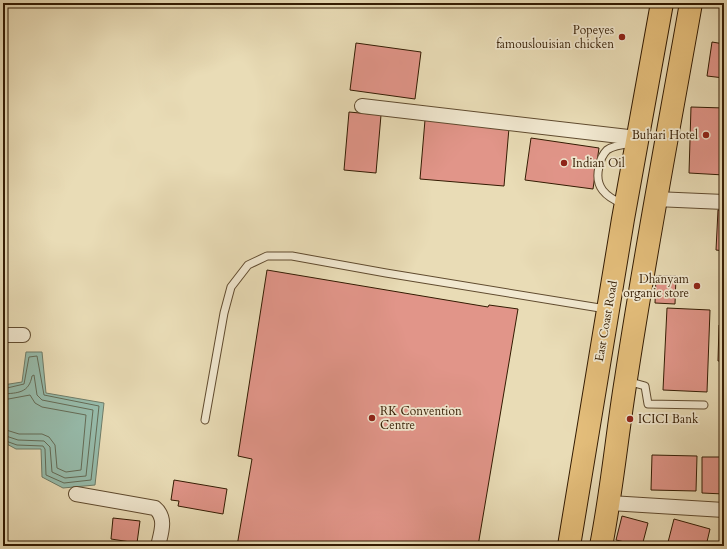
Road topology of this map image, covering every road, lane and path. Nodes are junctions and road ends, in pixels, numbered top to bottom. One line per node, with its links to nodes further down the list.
1 (662, 3): 4 (main road, East Coast Road)
2 (691, 3): 5 (main road)
3 (362, 106): 4 (street)
4 (637, 141): 7 (main road, East Coast Road); 7 (lane)
5 (655, 199): 6 (street); 11 (main road)
6 (724, 202)
7 (625, 205): 8 (main road, East Coast Road)
8 (608, 309): 13 (lane); 18 (main road, East Coast Road)
9 (3, 335): 10 (street)
10 (23, 335)
11 (625, 380): 12 (lane); 15 (main road)
12 (704, 405)
13 (205, 420)
14 (76, 494): 17 (street)
15 (610, 503): 16 (street); 19 (main road)
16 (724, 510)
17 (158, 546)
18 (569, 546)
19 (601, 546)

